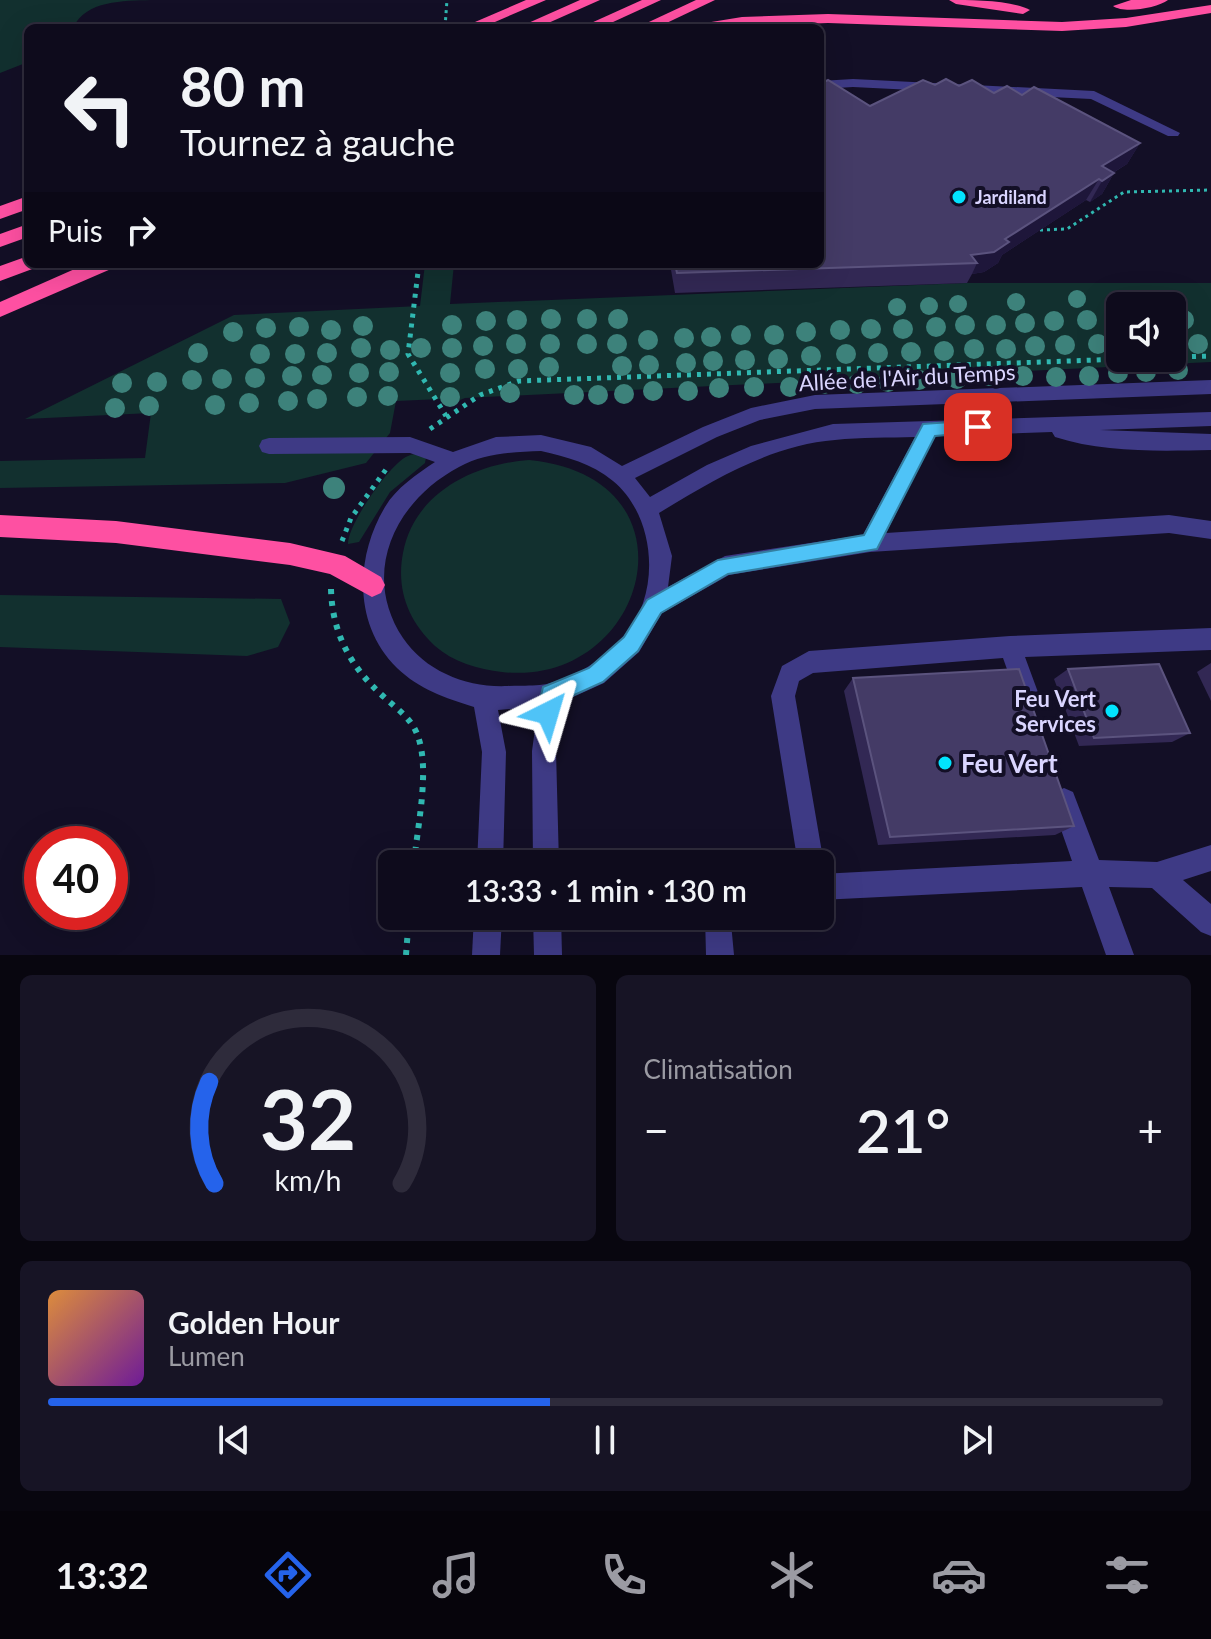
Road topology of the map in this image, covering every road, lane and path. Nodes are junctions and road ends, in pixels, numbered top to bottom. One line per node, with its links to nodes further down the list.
1 (447, 0): 12 (path)
2 (509, 0): 13 (highway)
3 (539, 0): 14 (highway)
4 (593, 0): 15 (highway)
5 (654, 0): 16 (highway)
6 (708, 0): 17 (highway)
7 (956, 0): 11 (highway)
8 (1161, 0): 9 (highway)
9 (1099, 8)
10 (1211, 9): 18 (highway)
11 (1033, 11)
12 (444, 24)
13 (459, 24)
14 (478, 24)
15 (534, 24)
16 (597, 24)
17 (652, 24)
18 (720, 24)
19 (824, 85): 20 (street)
20 (1173, 133)
21 (1211, 190): 24 (path)
22 (24, 204): 23 (highway)
23 (0, 213)
24 (1040, 230)
25 (24, 232): 26 (highway)
26 (0, 241)
27 (24, 265): 30 (highway)
28 (95, 268): 31 (highway)
29 (419, 268): 34 (path)
30 (0, 274)
31 (0, 310)
32 (1211, 356): 33 (path)
33 (1186, 357)
34 (1106, 360)
35 (1211, 387): 42 (street, Allée de l'Air du Temps)
36 (1211, 419): 37 (street)
37 (1027, 425): 38 (street); 39 (street)
38 (929, 429): 43 (street); 46 (street)
39 (1211, 442)
40 (269, 446): 41 (street)
41 (453, 460): 42 (street); 47 (street)
42 (621, 476): 43 (street)
43 (648, 509): 48 (street)
44 (0, 526): 47 (highway)
45 (1211, 530): 46 (street)
46 (870, 543): 48 (street)
47 (372, 585): 52 (street)
48 (654, 606): 51 (street)
49 (1211, 639): 50 (street)
50 (1010, 647): 53 (street); 59 (street)
51 (551, 695): 52 (street); 58 (street)
52 (484, 699): 57 (street)
53 (1036, 722)
54 (422, 755): 56 (path)
55 (1057, 783): 61 (street)
56 (415, 850)
57 (490, 850)
58 (546, 850)
59 (809, 850)
60 (1211, 858): 62 (street)
61 (1089, 873): 62 (street); 63 (street); 73 (street)
62 (1157, 875): 64 (street)
63 (834, 886)
64 (1211, 922)
65 (408, 930): 69 (path)
66 (487, 930): 70 (street)
67 (547, 930): 71 (street)
68 (718, 930): 72 (street)
69 (406, 955)
70 (486, 955)
71 (548, 955)
72 (720, 955)
73 (1120, 955)

